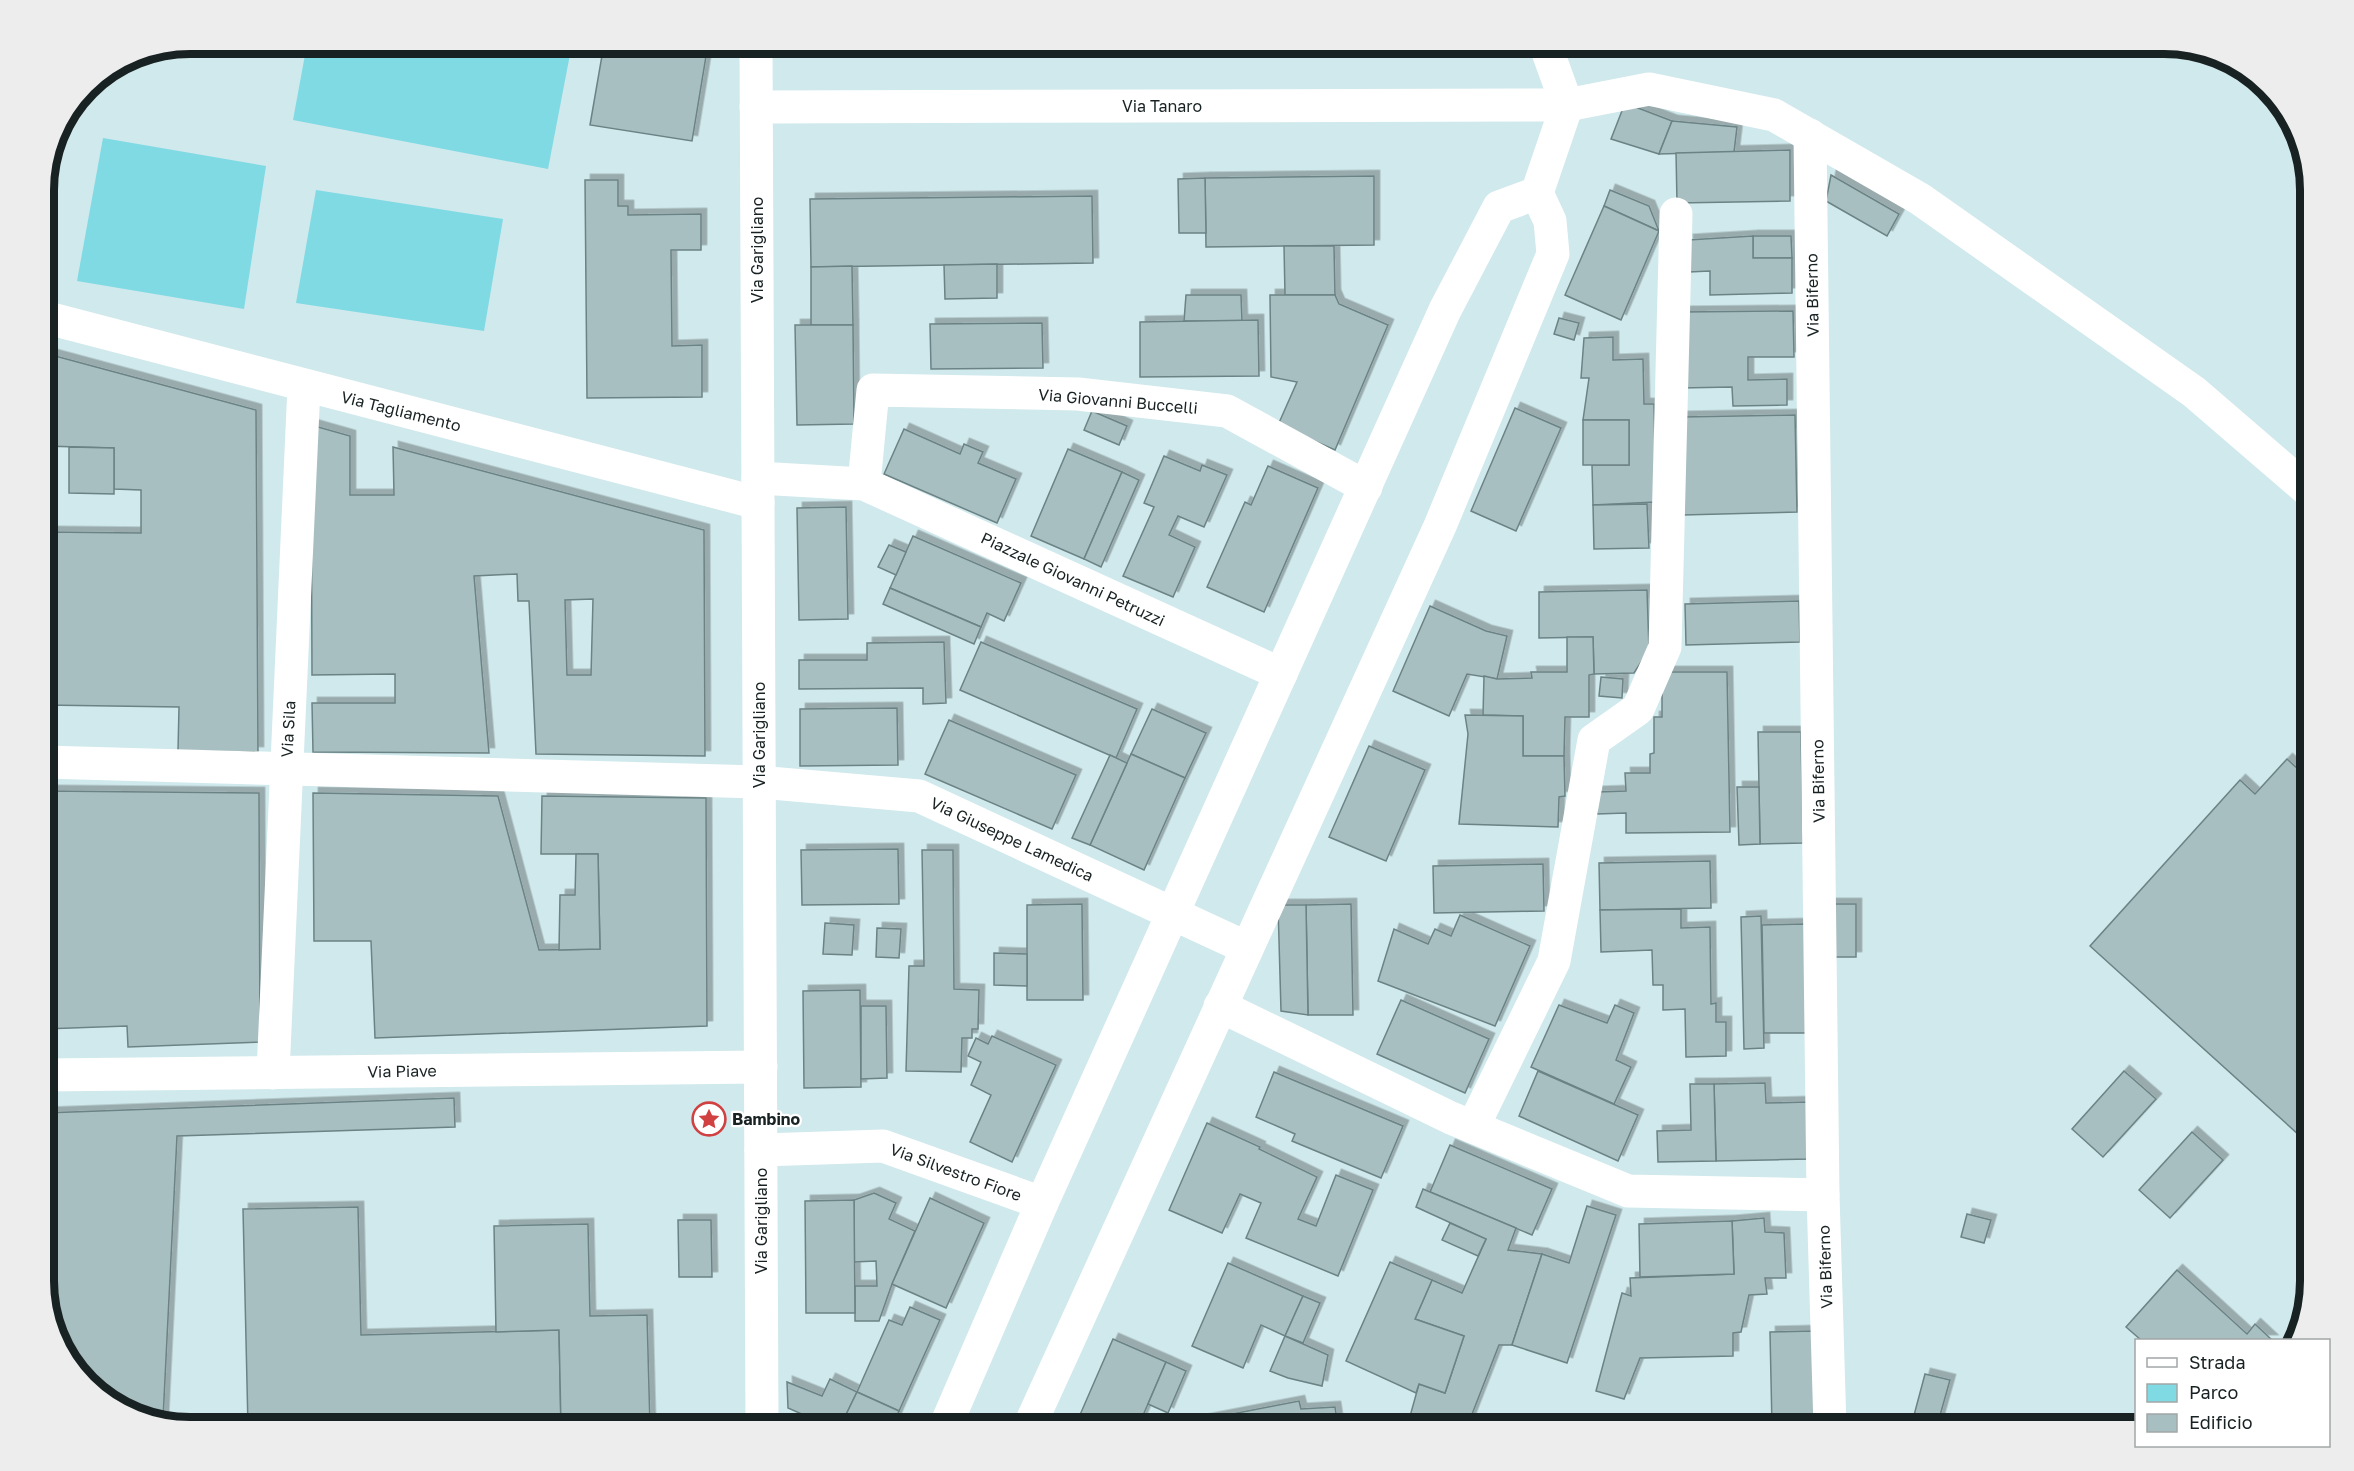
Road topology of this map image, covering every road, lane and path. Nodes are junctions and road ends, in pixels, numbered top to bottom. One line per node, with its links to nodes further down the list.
1 (756, 54): 4 (street, Via Garigliano)
2 (1549, 54): 3 (street)
3 (1567, 105): 4 (street, Via Tanaro); 5 (street, Via Tanaro); 6 (street)
4 (756, 107): 13 (street, Via Garigliano)
5 (1810, 135): 10 (street, Via Tanaro); 26 (street, Via Biferno)
6 (1537, 193): 12 (street); 19 (street)
7 (1676, 214): 24 (street)
8 (54, 320): 9 (street, Via Tagliamento)
9 (304, 386): 13 (street, Via Tagliamento); 16 (street, Via Sila)
10 (2300, 483)
11 (864, 484): 12 (street, Via Giovanni Buccelli); 13 (street, Via Tagliamento); 14 (street, Piazzale Giovanni Petruzzi)
12 (1366, 487): 14 (street)
13 (758, 490): 17 (street, Via Garigliano)
14 (1281, 674): 18 (street)
15 (54, 762): 16 (street, Via Giuseppe Lamedica)
16 (286, 769): 17 (street, Via Giuseppe Lamedica); 22 (street, Via Sila)
17 (765, 782): 18 (street, Via Giuseppe Lamedica); 21 (street, Via Garigliano)
18 (1173, 914): 19 (street, Via Giuseppe Lamedica); 27 (street)
19 (1247, 948): 20 (street)
20 (1220, 1006): 24 (street); 30 (street)
21 (761, 1066): 22 (street, Via Piave); 25 (street, Via Garigliano)
22 (273, 1072): 23 (street, Via Piave)
23 (54, 1075)
24 (1473, 1127): 26 (street)
25 (761, 1150): 27 (street, Via Silvestro Fiore); 28 (street, Via Garigliano)
26 (1823, 1195): 31 (street, Via Biferno)
27 (1042, 1203): 29 (street)
28 (762, 1417)
29 (950, 1417)
30 (1034, 1417)
31 (1830, 1417)

